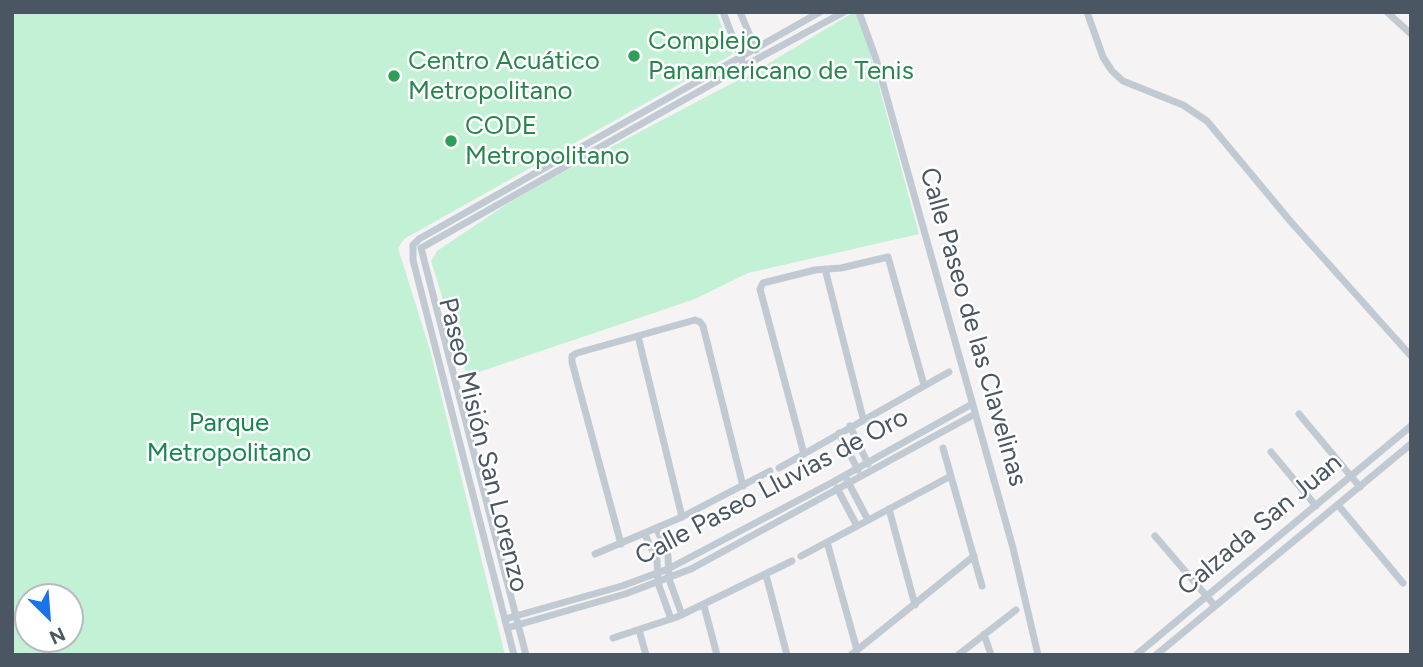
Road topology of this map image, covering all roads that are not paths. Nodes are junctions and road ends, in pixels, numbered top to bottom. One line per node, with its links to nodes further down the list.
1 (723, 12): 10 (street)
2 (740, 12): 9 (street)
3 (820, 12): 9 (street)
4 (844, 12): 11 (street)
5 (859, 12): 19 (street, Calle Paseo de las Clavelinas)
6 (1087, 12): 16 (street)
7 (1387, 12): 8 (street)
8 (1411, 34)
9 (755, 48): 10 (street); 11 (street)
10 (740, 57): 12 (street); 13 (street)
11 (759, 57): 12 (street)
12 (744, 66): 13 (street)
13 (417, 247): 72 (street, Paseo Misión San Lorenzo); 74 (street, Paseo Misión San Lorenzo)
14 (825, 269): 18 (street); 22 (street); 29 (street)
15 (638, 336): 41 (street); 47 (street); 54 (street)
16 (1411, 356)
17 (949, 372): 18 (street)
18 (924, 385): 22 (street)
19 (972, 404): 20 (street, Calle Paseo de las Clavelinas); 30 (street, Calle Paseo Lluvias de Oro)
20 (975, 414): 34 (street, Calle Paseo Lluvias de Oro); 86 (street, Calle Paseo de las Clavelinas)
21 (1298, 414): 38 (street)
22 (863, 418): 23 (street)
23 (850, 426): 25 (street); 30 (street)
24 (1411, 426): 38 (street, Calzada San Juan)
25 (839, 433): 29 (street); 32 (street)
26 (1411, 444): 42 (street, Calzada San Juan)
27 (943, 448): 36 (street)
28 (1271, 452): 45 (street)
29 (804, 454): 31 (street)
30 (868, 462): 32 (street, Calle Paseo Lluvias de Oro); 34 (street)
31 (779, 468)
32 (857, 468): 35 (street, Calle Paseo Lluvias de Oro); 37 (street)
33 (770, 471): 41 (street)
34 (871, 471): 37 (street, Calle Paseo Lluvias de Oro)
35 (844, 475): 39 (street, Calle Paseo Lluvias de Oro); 40 (street)
36 (951, 476): 46 (street); 57 (street)
37 (861, 477): 40 (street, Calle Paseo Lluvias de Oro)
38 (1352, 477): 42 (street); 45 (street, Calzada San Juan)
39 (833, 481): 43 (street); 59 (street, Calle Paseo Lluvias de Oro)
40 (849, 484): 43 (street, Calle Paseo Lluvias de Oro); 48 (street)
41 (743, 486): 47 (street)
42 (1360, 487): 44 (street, Calzada San Juan)
43 (838, 490): 49 (street); 62 (street, Calle Paseo Lluvias de Oro)
44 (1338, 505): 64 (street); 69 (street, Calzada San Juan)
45 (1316, 506): 66 (street, Calzada San Juan)
46 (889, 509): 48 (street); 67 (street)
47 (682, 517): 50 (street)
48 (868, 520): 49 (street)
49 (857, 526): 53 (street)
50 (657, 529): 51 (street); 59 (street)
51 (645, 535): 54 (street); 60 (street)
52 (1155, 536): 66 (street)
53 (827, 542): 56 (street); 78 (street)
54 (621, 544): 55 (street)
55 (595, 554)
56 (801, 556)
57 (974, 556): 65 (street); 67 (street)
58 (792, 561): 61 (street)
59 (668, 569): 60 (street, Calle Paseo Lluvias de Oro); 62 (street)
60 (658, 573): 63 (street); 72 (street, Calle Paseo Lluvias de Oro)
61 (766, 575): 68 (street); 83 (street)
62 (669, 579): 63 (street, Calle Paseo Lluvias de Oro); 71 (street)
63 (658, 583): 72 (street, Calle Paseo Lluvias de Oro); 73 (street)
64 (1403, 583)
65 (982, 586)
66 (1206, 597): 69 (street); 87 (street, Calzada San Juan)
67 (915, 605): 78 (street)
68 (704, 606): 71 (street); 82 (street)
69 (1215, 606): 88 (street, Calzada San Juan)
70 (1016, 610): 76 (street)
71 (682, 615): 73 (street)
72 (517, 620): 74 (street, Calle Paseo Lluvias de Oro); 80 (street, Paseo Misión San Lorenzo)
73 (671, 620): 75 (street)
74 (506, 624): 79 (street, Paseo Misión San Lorenzo)
75 (639, 630): 77 (street); 81 (street)
76 (984, 634): 84 (street); 85 (street)
77 (613, 638)
78 (854, 652)
79 (514, 655)
80 (526, 655)
81 (646, 655)
82 (717, 655)
83 (787, 655)
84 (958, 655)
85 (991, 655)
86 (1038, 655)
87 (1136, 655)
88 (1156, 655)

